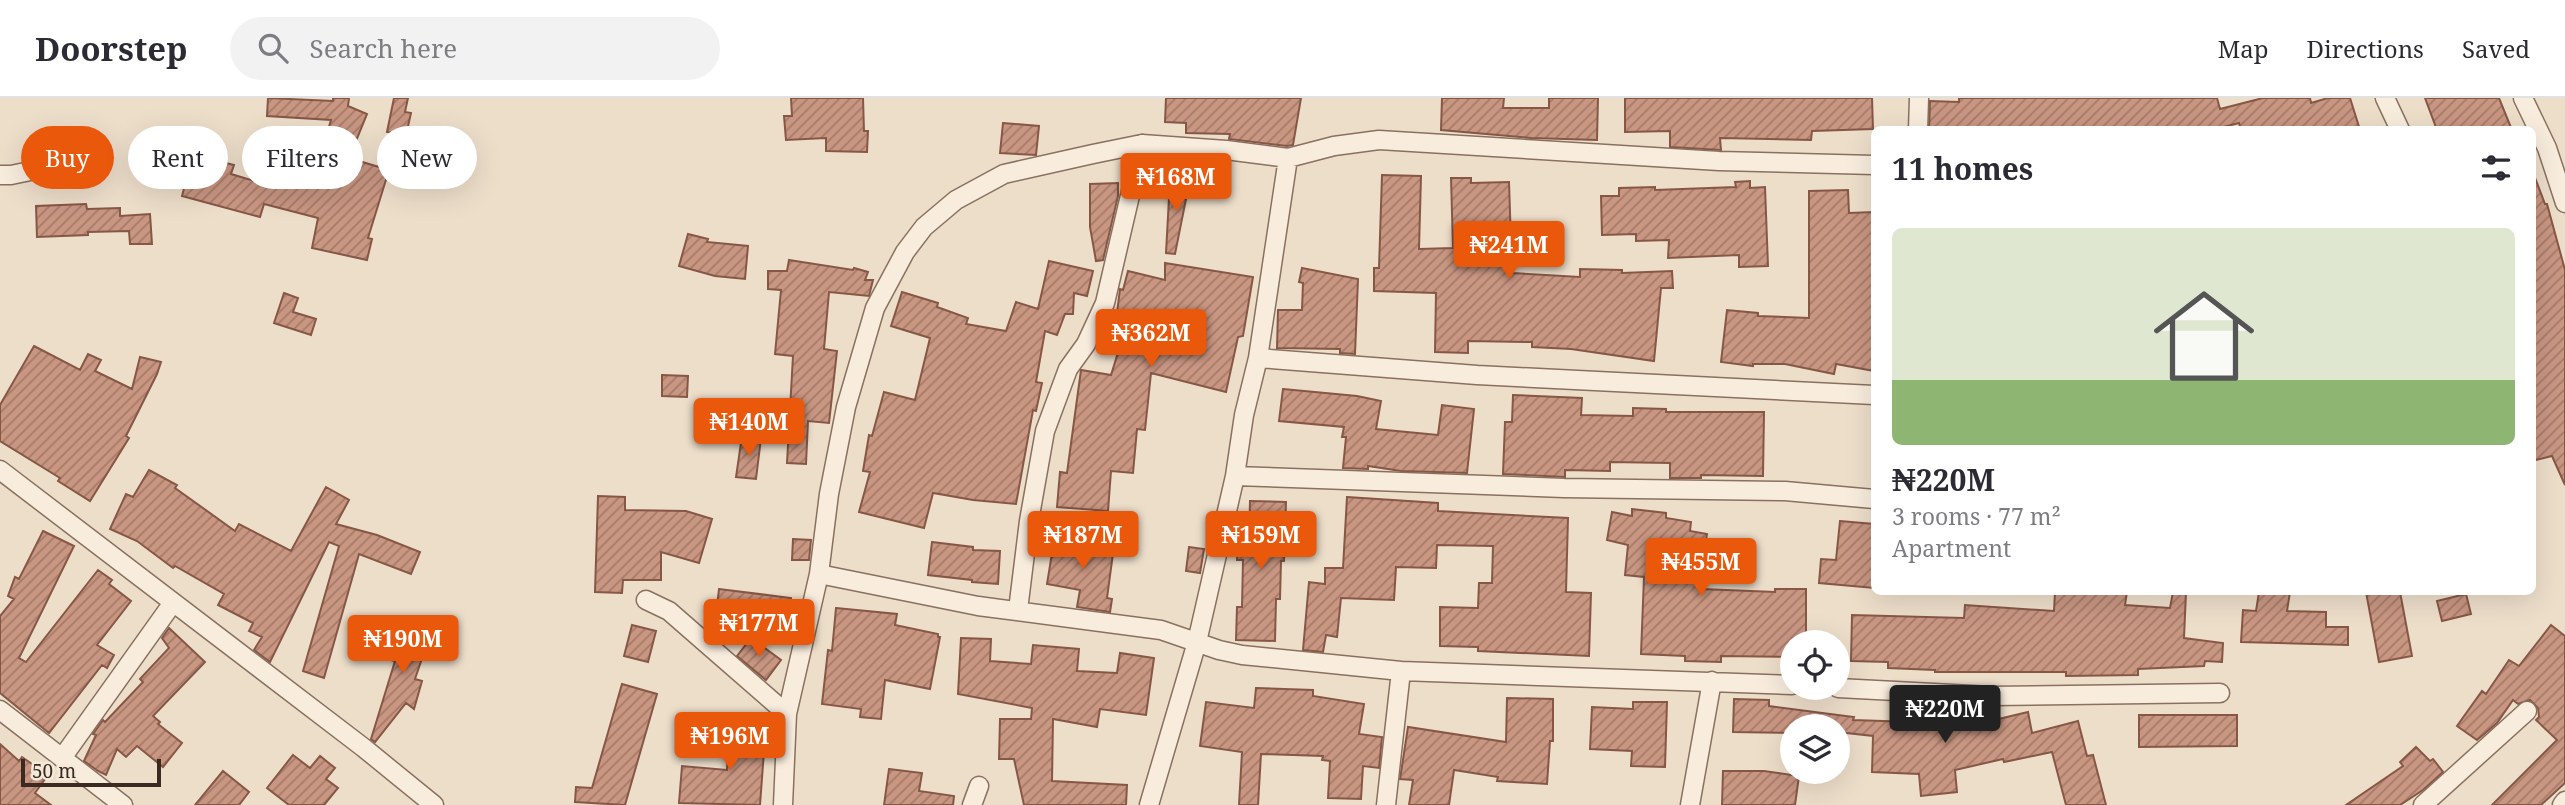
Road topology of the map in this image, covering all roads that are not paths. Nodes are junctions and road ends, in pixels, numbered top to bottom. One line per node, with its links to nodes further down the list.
1 (1919, 98): 4 (street)
2 (2385, 98): 5 (street)
3 (2523, 98): 11 (street)
4 (1918, 126)
5 (2398, 126)
6 (1142, 144): 7 (street); 17 (street); 20 (street)
7 (1288, 158): 8 (street); 12 (street)
8 (1871, 165)
9 (21, 173): 10 (street)
10 (0, 175)
11 (2565, 203)
12 (1258, 358): 13 (street); 15 (street)
13 (1871, 395)
14 (0, 470): 19 (street)
15 (1235, 476): 16 (street); 21 (street)
16 (1871, 499)
17 (819, 574): 20 (street); 29 (street)
18 (646, 600): 29 (street)
19 (172, 604): 30 (street); 33 (street)
20 (1018, 610): 21 (street)
21 (1197, 642): 22 (street); 36 (street)
22 (1401, 671): 23 (street); 37 (street)
23 (1712, 681): 24 (street); 38 (street)
24 (1780, 684)
25 (1850, 689): 26 (street)
26 (2220, 693)
27 (0, 710): 30 (street)
28 (2528, 711): 39 (street)
29 (787, 714): 34 (street)
30 (62, 758): 32 (street)
31 (979, 786): 35 (street)
32 (122, 805)
33 (434, 805)
34 (783, 805)
35 (972, 805)
36 (1149, 805)
37 (1386, 805)
38 (1690, 805)
39 (2423, 805)

